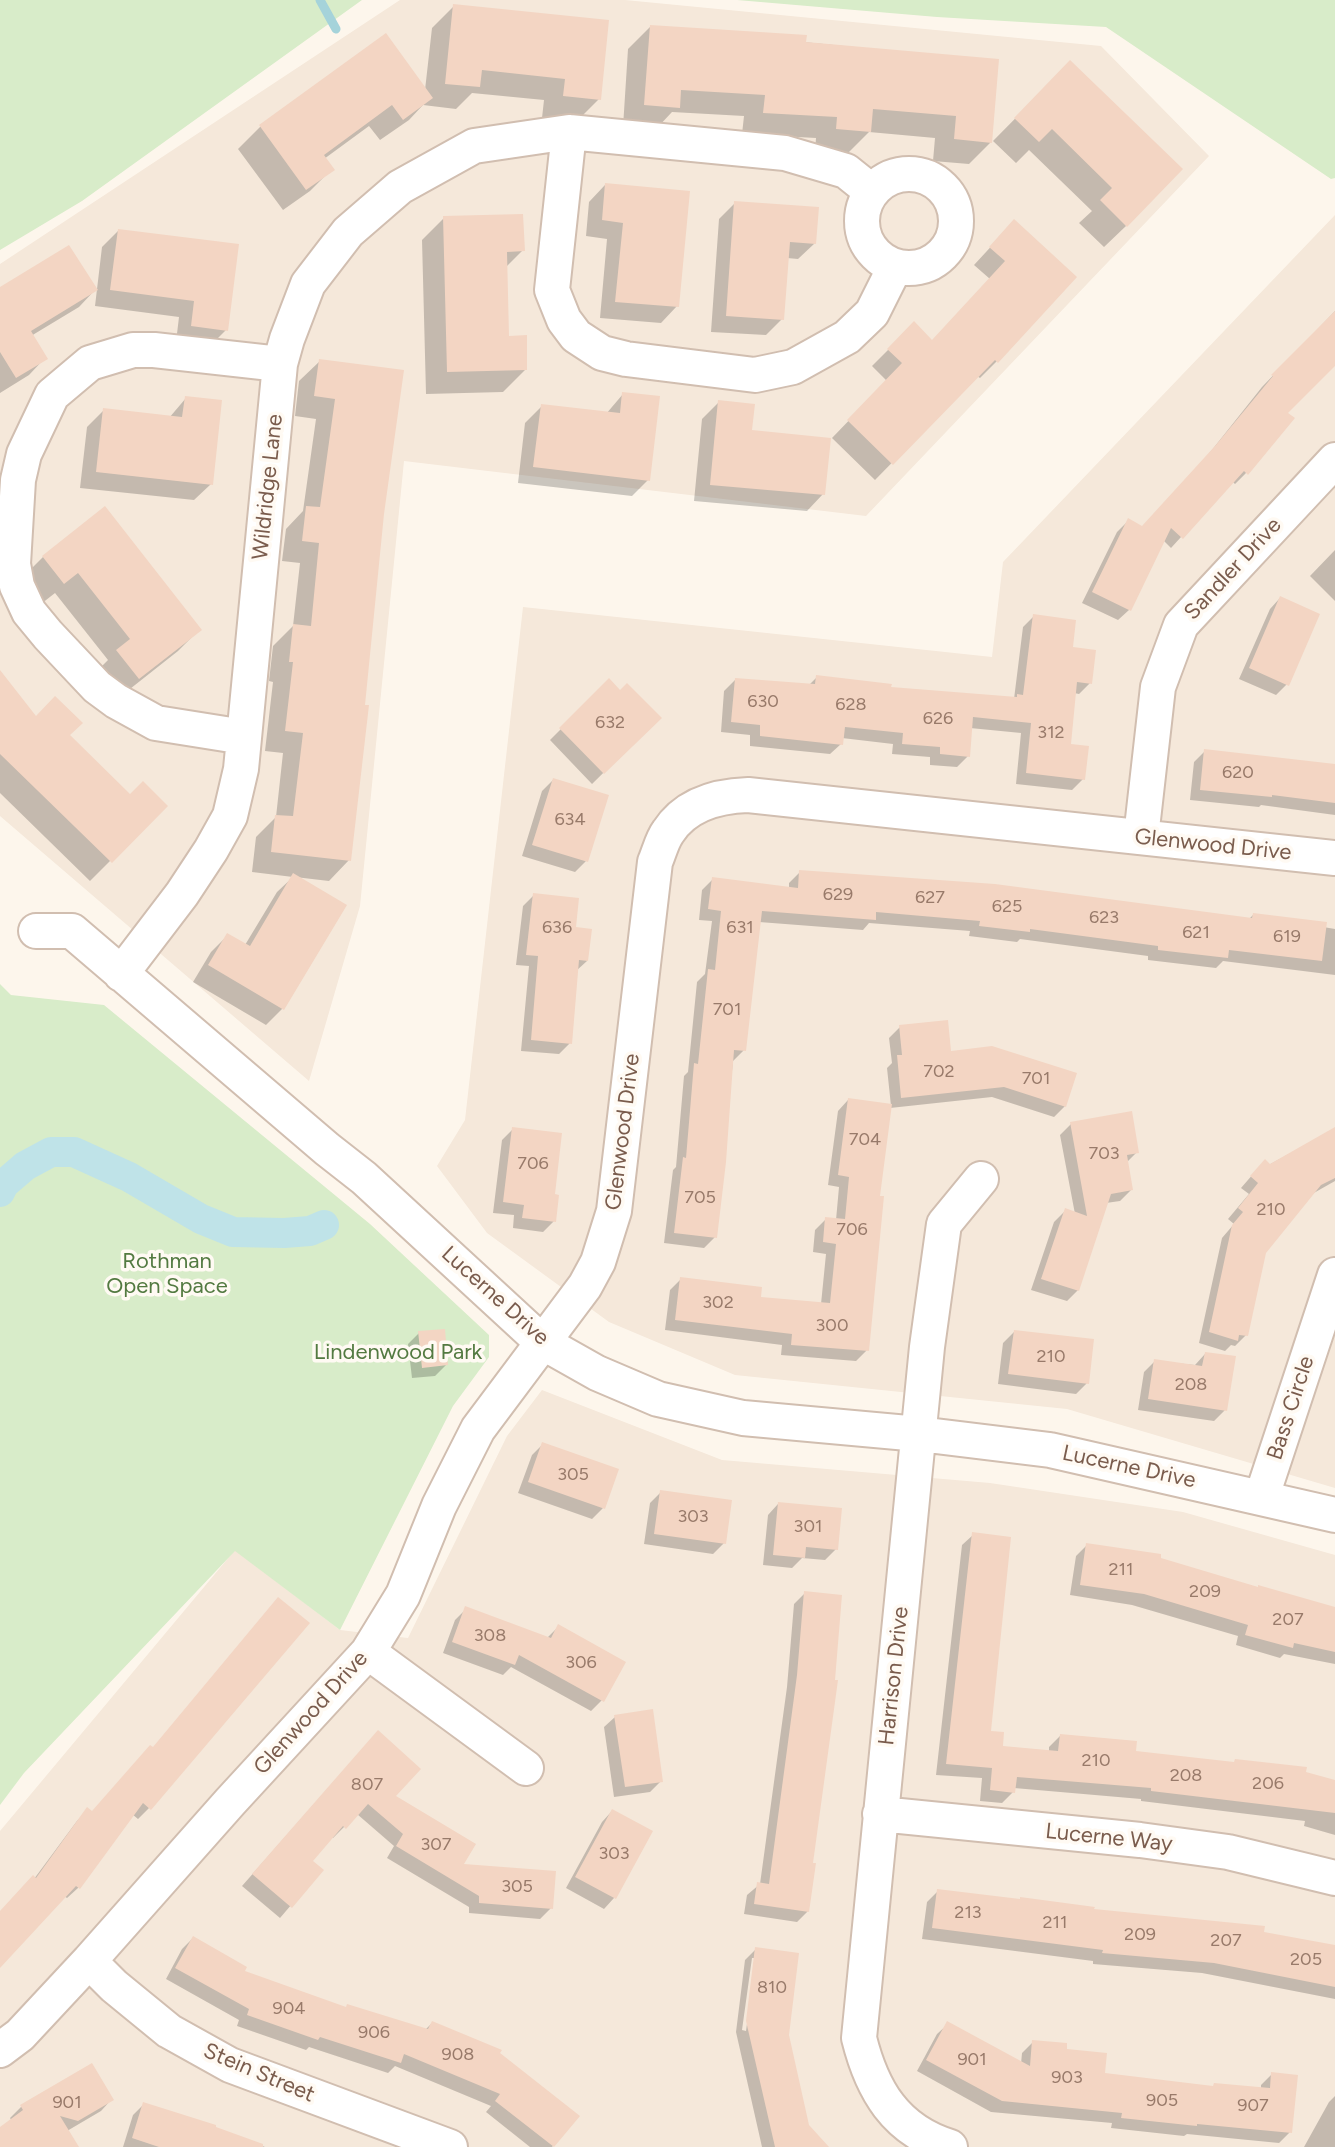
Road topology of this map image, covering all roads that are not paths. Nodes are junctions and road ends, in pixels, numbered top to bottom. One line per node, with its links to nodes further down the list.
1 (569, 132): 2 (street, Wildridge Lane); 3 (street); 4 (street, Wildridge Lane)
2 (871, 191): 3 (street); 3 (street)
3 (895, 267)
4 (280, 364): 6 (street, Wildridge Lane); 6 (street)
5 (1335, 460): 7 (street, Sandler Drive)
6 (244, 737): 10 (street, Wildridge Lane)
7 (1141, 837): 8 (street, Glenwood Drive); 13 (street, Glenwood Drive)
8 (1335, 858)
9 (36, 931): 10 (street, Lucerne Drive)
10 (121, 974): 13 (street, Lucerne Drive)
11 (981, 1179): 14 (street, Harrison Drive)
12 (1335, 1275): 15 (street, Bass Circle)
13 (542, 1342): 14 (street, Lucerne Drive); 17 (street, Glenwood Drive)
14 (919, 1434): 15 (street, Lucerne Drive); 19 (street, Harrison Drive)
15 (1262, 1496): 16 (street, Lucerne Drive)
16 (1335, 1515)
17 (368, 1652): 18 (street); 21 (street, Glenwood Drive)
18 (526, 1768)
19 (880, 1814): 20 (street, Lucerne Way); 24 (street, Harrison Drive)
20 (1335, 1878)
21 (89, 1961): 22 (street, Glenwood Drive); 23 (street, Stein Street)
22 (0, 2050)
23 (450, 2147)
24 (950, 2147)

